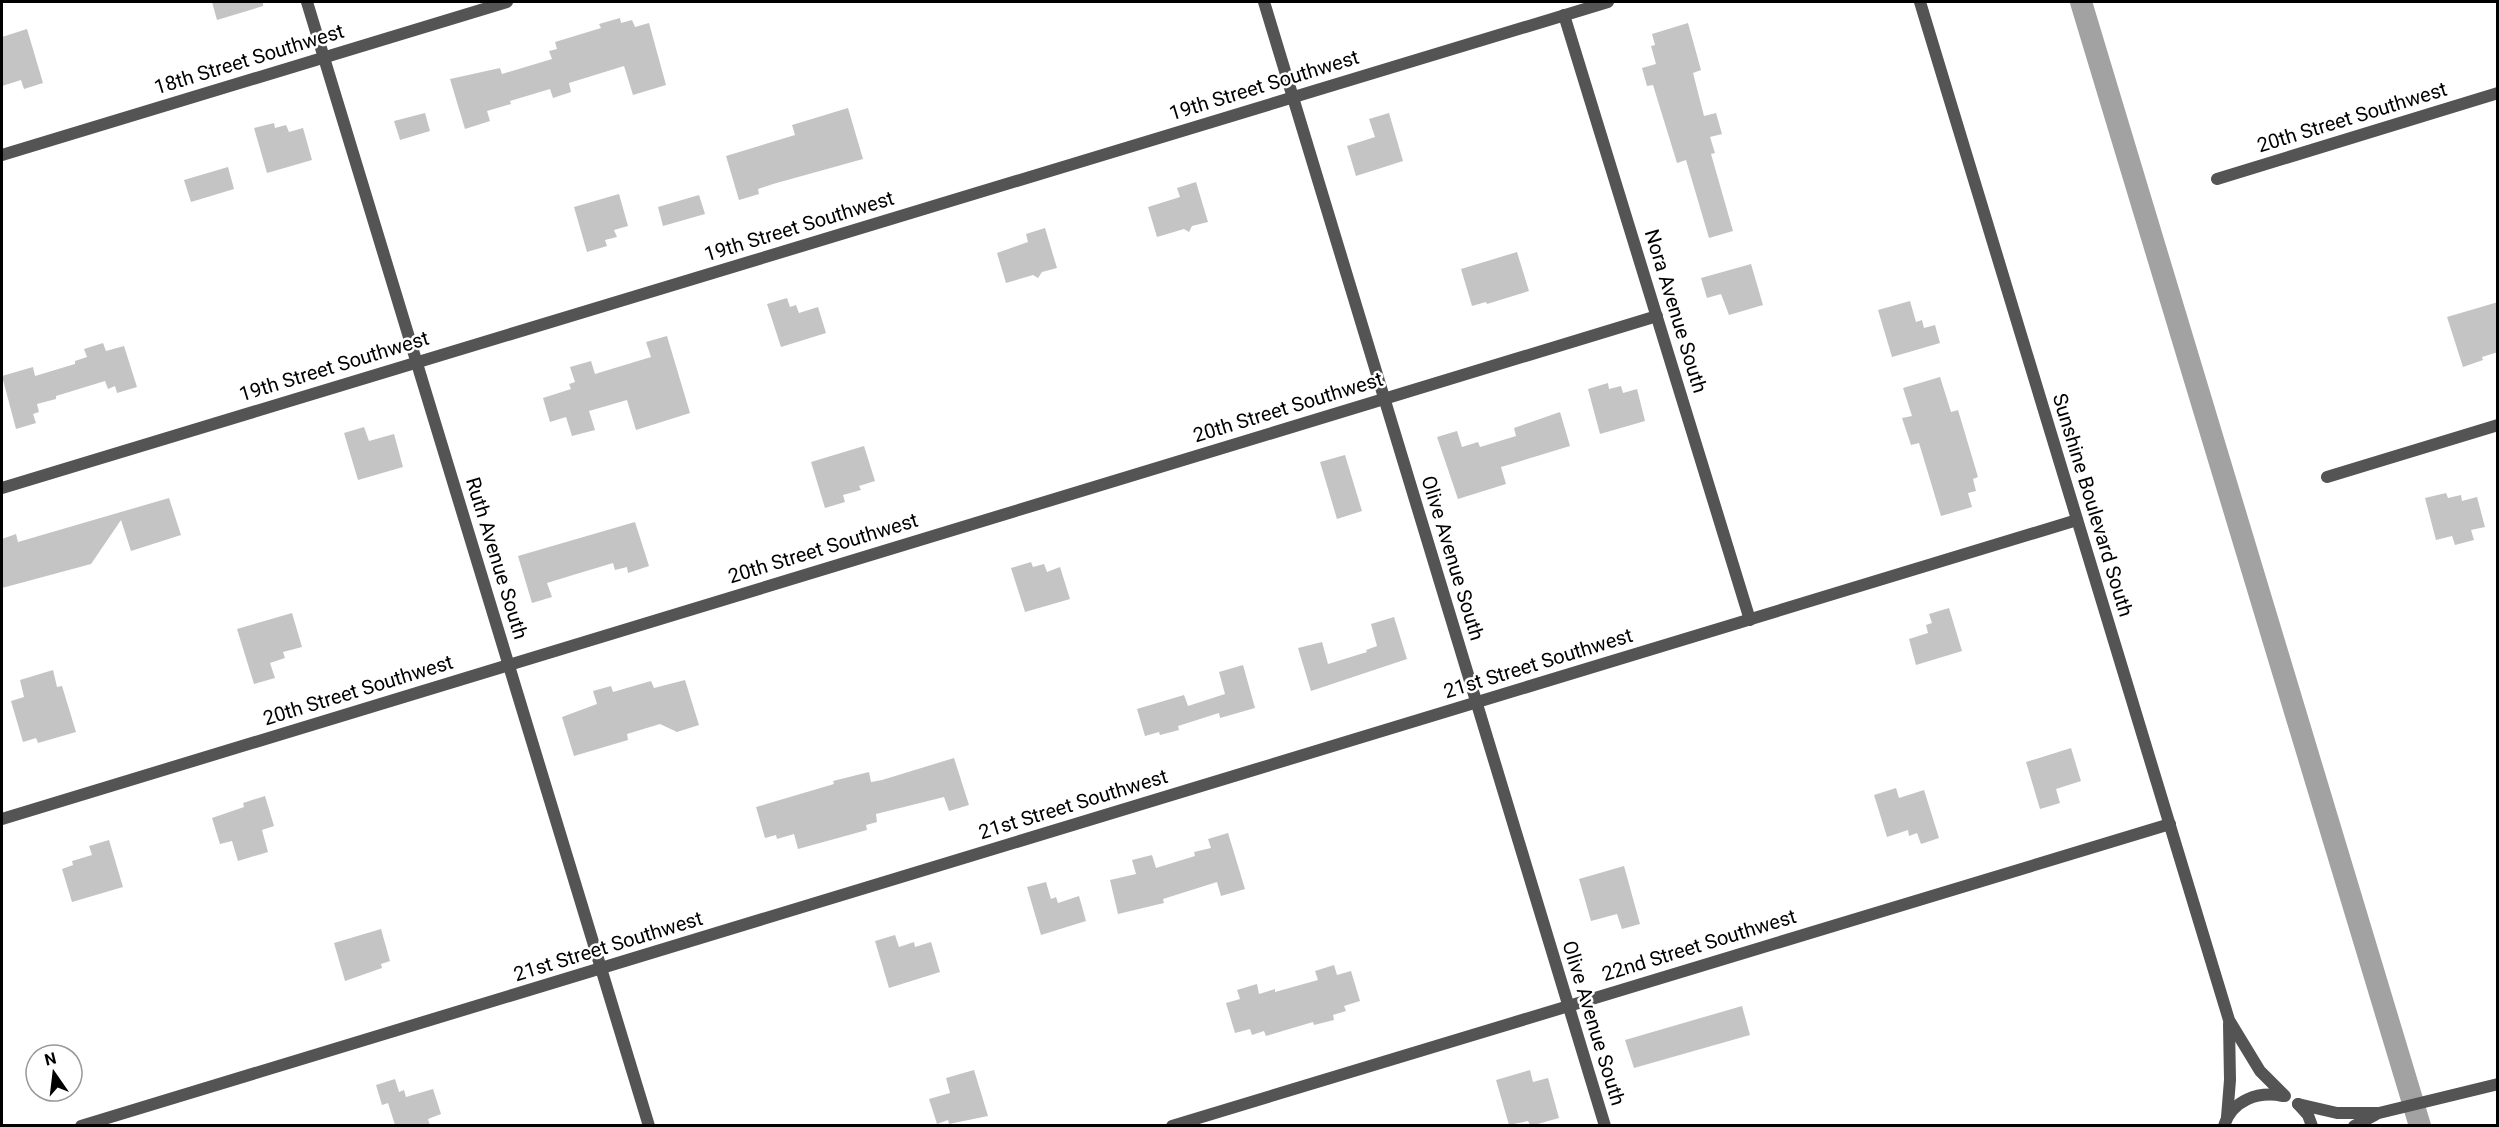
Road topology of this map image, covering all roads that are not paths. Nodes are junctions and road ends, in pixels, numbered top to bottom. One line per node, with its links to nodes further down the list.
1 (307, 2): 7 (street, Ruth Avenue South)
2 (507, 2): 7 (street, 18th Street Southwest)
3 (1264, 2): 9 (street, Olive Avenue South)
4 (1608, 2): 6 (street, 19th Street Southwest)
5 (1920, 2): 18 (street, Sunshine Boulevard South)
6 (1564, 15): 9 (street, 19th Street Southwest); 12 (street, Nora Avenue South)
7 (325, 57): 10 (street, 18th Street Southwest); 13 (street, Ruth Avenue South)
8 (2498, 93): 11 (street, 20th Street Southwest)
9 (1293, 97): 13 (street, 19th Street Southwest); 14 (street, Olive Avenue South)
10 (2, 155)
11 (2217, 179)
12 (1657, 316): 14 (street, 20th Street Southwest); 19 (street, Nora Avenue South)
13 (416, 361): 17 (street, 19th Street Southwest); 20 (street, Ruth Avenue South)
14 (1384, 398): 20 (street, 20th Street Southwest); 21 (street, Olive Avenue South)
15 (2498, 425): 16 (street)
16 (2326, 477)
17 (2, 488)
18 (2077, 520): 19 (street, 21st Street Southwest); 23 (street, Sunshine Boulevard South)
19 (1749, 620): 21 (street, 21st Street Southwest)
20 (509, 664): 22 (street, 20th Street Southwest); 24 (street, Ruth Avenue South)
21 (1476, 702): 24 (street, 21st Street Southwest); 25 (street, Olive Avenue South)
22 (2, 819)
23 (2170, 824): 25 (street, 22nd Street Southwest); 26 (street, Sunshine Boulevard South)
24 (601, 969): 32 (street, 21st Street Southwest); 33 (street, Ruth Avenue South)
25 (1567, 1006): 34 (street, 22nd Street Southwest); 35 (street, Olive Avenue South)
26 (2229, 1020): 28 (street, Sunshine Boulevard South); 31 (street, Sunshine Boulevard South)
27 (2498, 1084): 30 (street)
28 (2284, 1096): 29 (street); 31 (street)
29 (2298, 1104): 30 (street); 36 (street)
30 (2384, 1112): 37 (street)
31 (2224, 1123)
32 (81, 1125)
33 (649, 1125)
34 (1172, 1125)
35 (1605, 1125)
36 (2312, 1125)
37 (2354, 1125)

